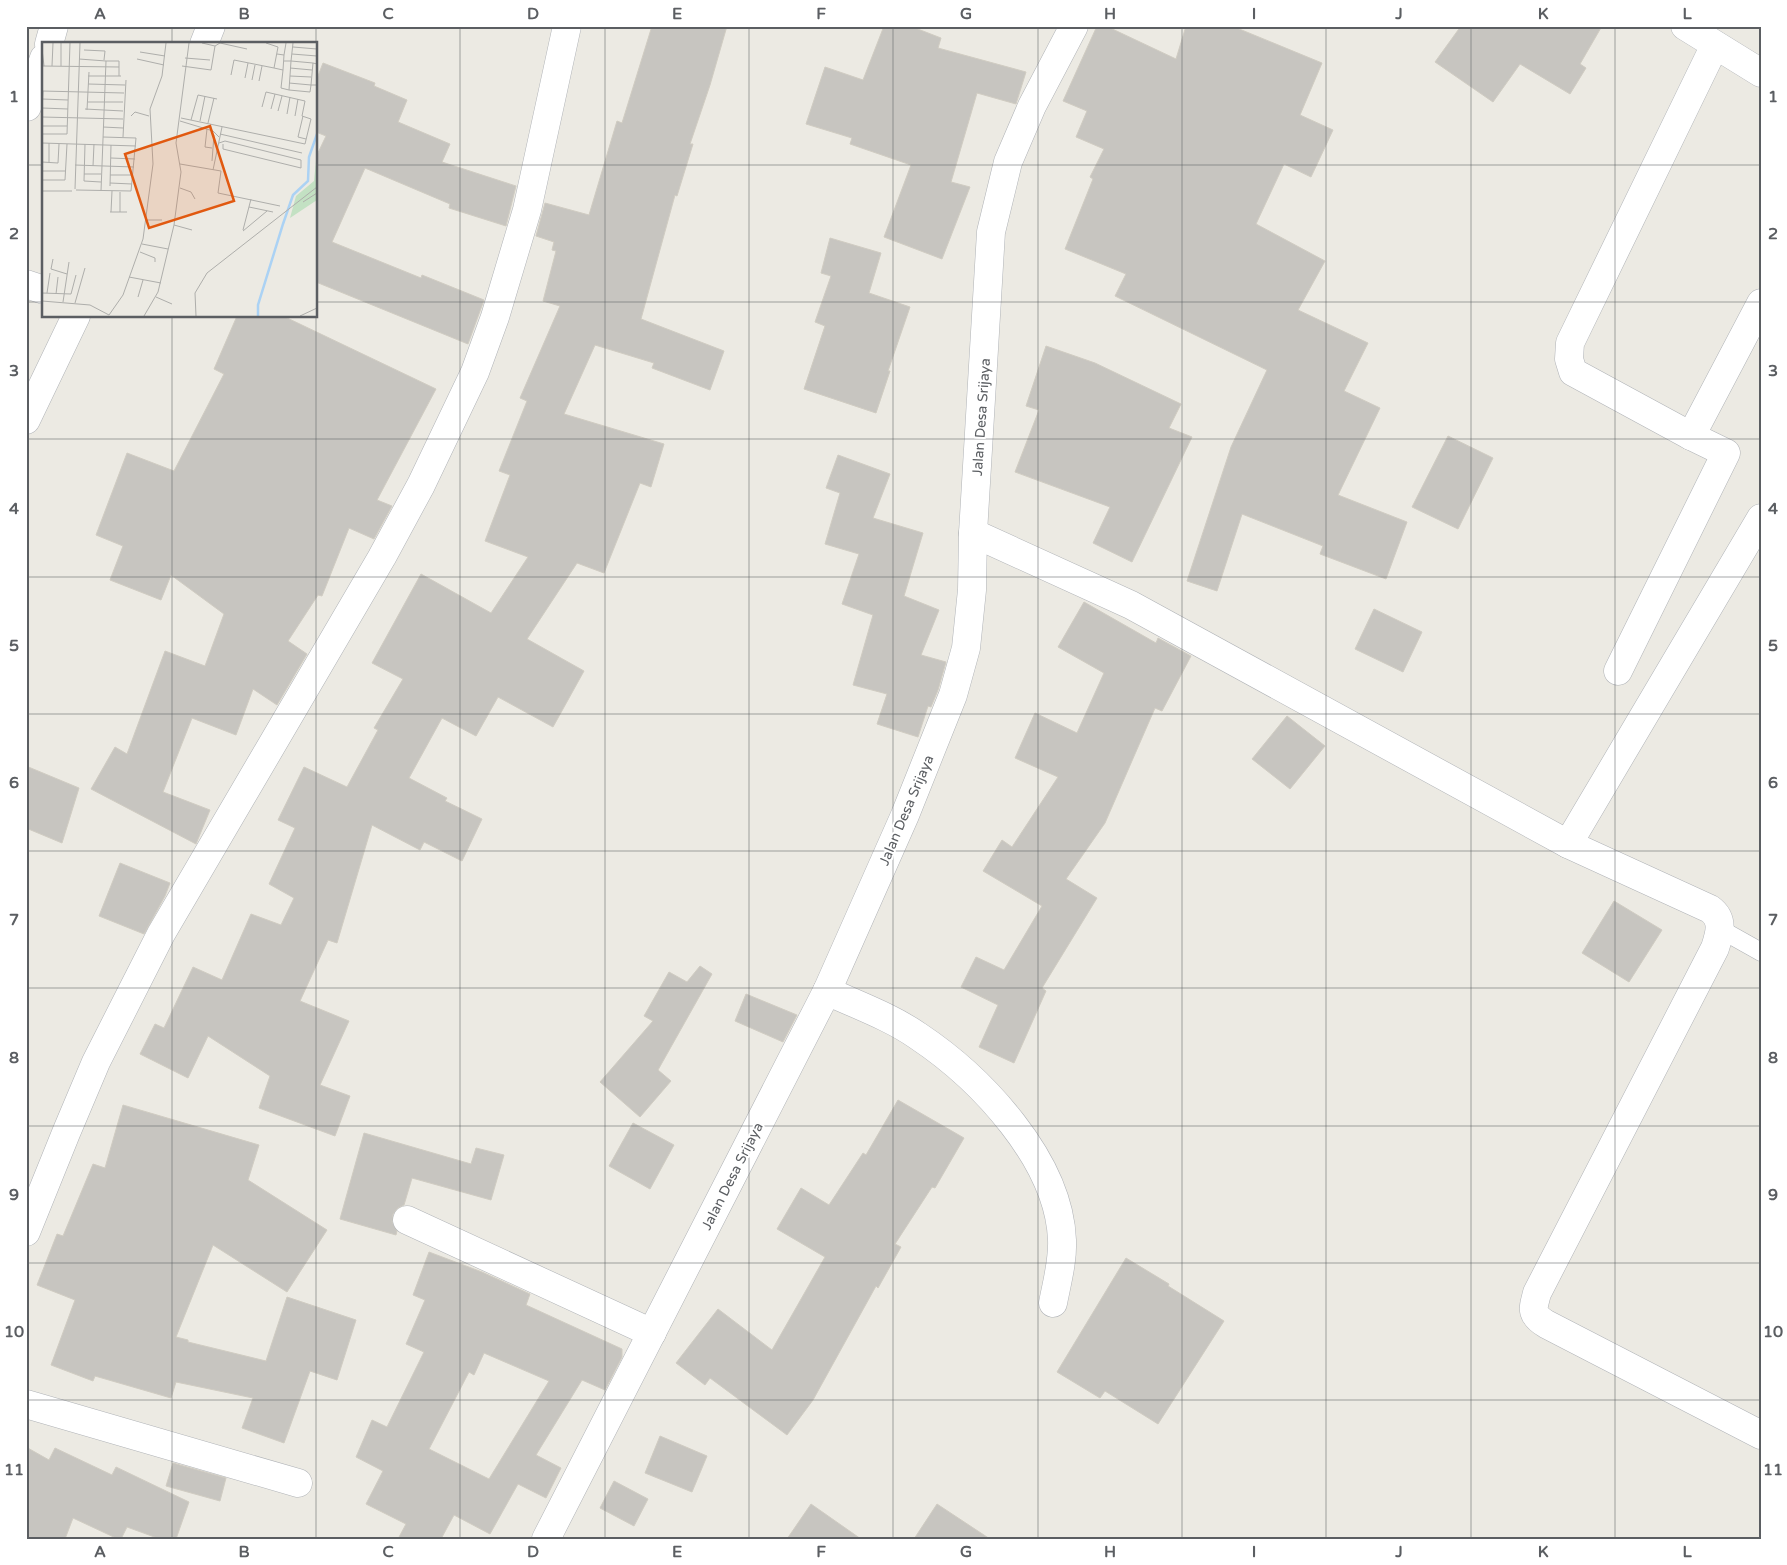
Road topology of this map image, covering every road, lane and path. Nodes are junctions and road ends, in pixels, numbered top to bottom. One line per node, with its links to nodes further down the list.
1 (54, 26): 6 (street)
2 (211, 26): 7 (street)
3 (567, 26): 26 (street)
4 (1074, 26): 19 (street, Jalan Desa Srijaya)
5 (1685, 26): 8 (street)
6 (50, 42)
7 (205, 42)
8 (1716, 45): 10 (street); 17 (street)
9 (42, 66): 11 (street)
10 (1761, 73)
11 (32, 109)
12 (26, 284): 13 (street)
13 (42, 289)
14 (1761, 303): 17 (street)
15 (75, 318): 16 (street)
16 (26, 420)
17 (1691, 436): 20 (street)
18 (1761, 518): 21 (street)
19 (973, 533): 21 (street); 24 (street, Jalan Desa Srijaya)
20 (1618, 671)
21 (1568, 844): 22 (street)
22 (1720, 929): 23 (lane); 30 (street)
23 (1761, 952)
24 (827, 991): 27 (street); 28 (street, Jalan Desa Srijaya)
25 (407, 1220): 28 (street)
26 (26, 1232)
27 (1052, 1303)
28 (652, 1333): 32 (street, Jalan Desa Srijaya)
29 (26, 1404): 31 (street)
30 (1761, 1435)
31 (298, 1483)
32 (546, 1539)

